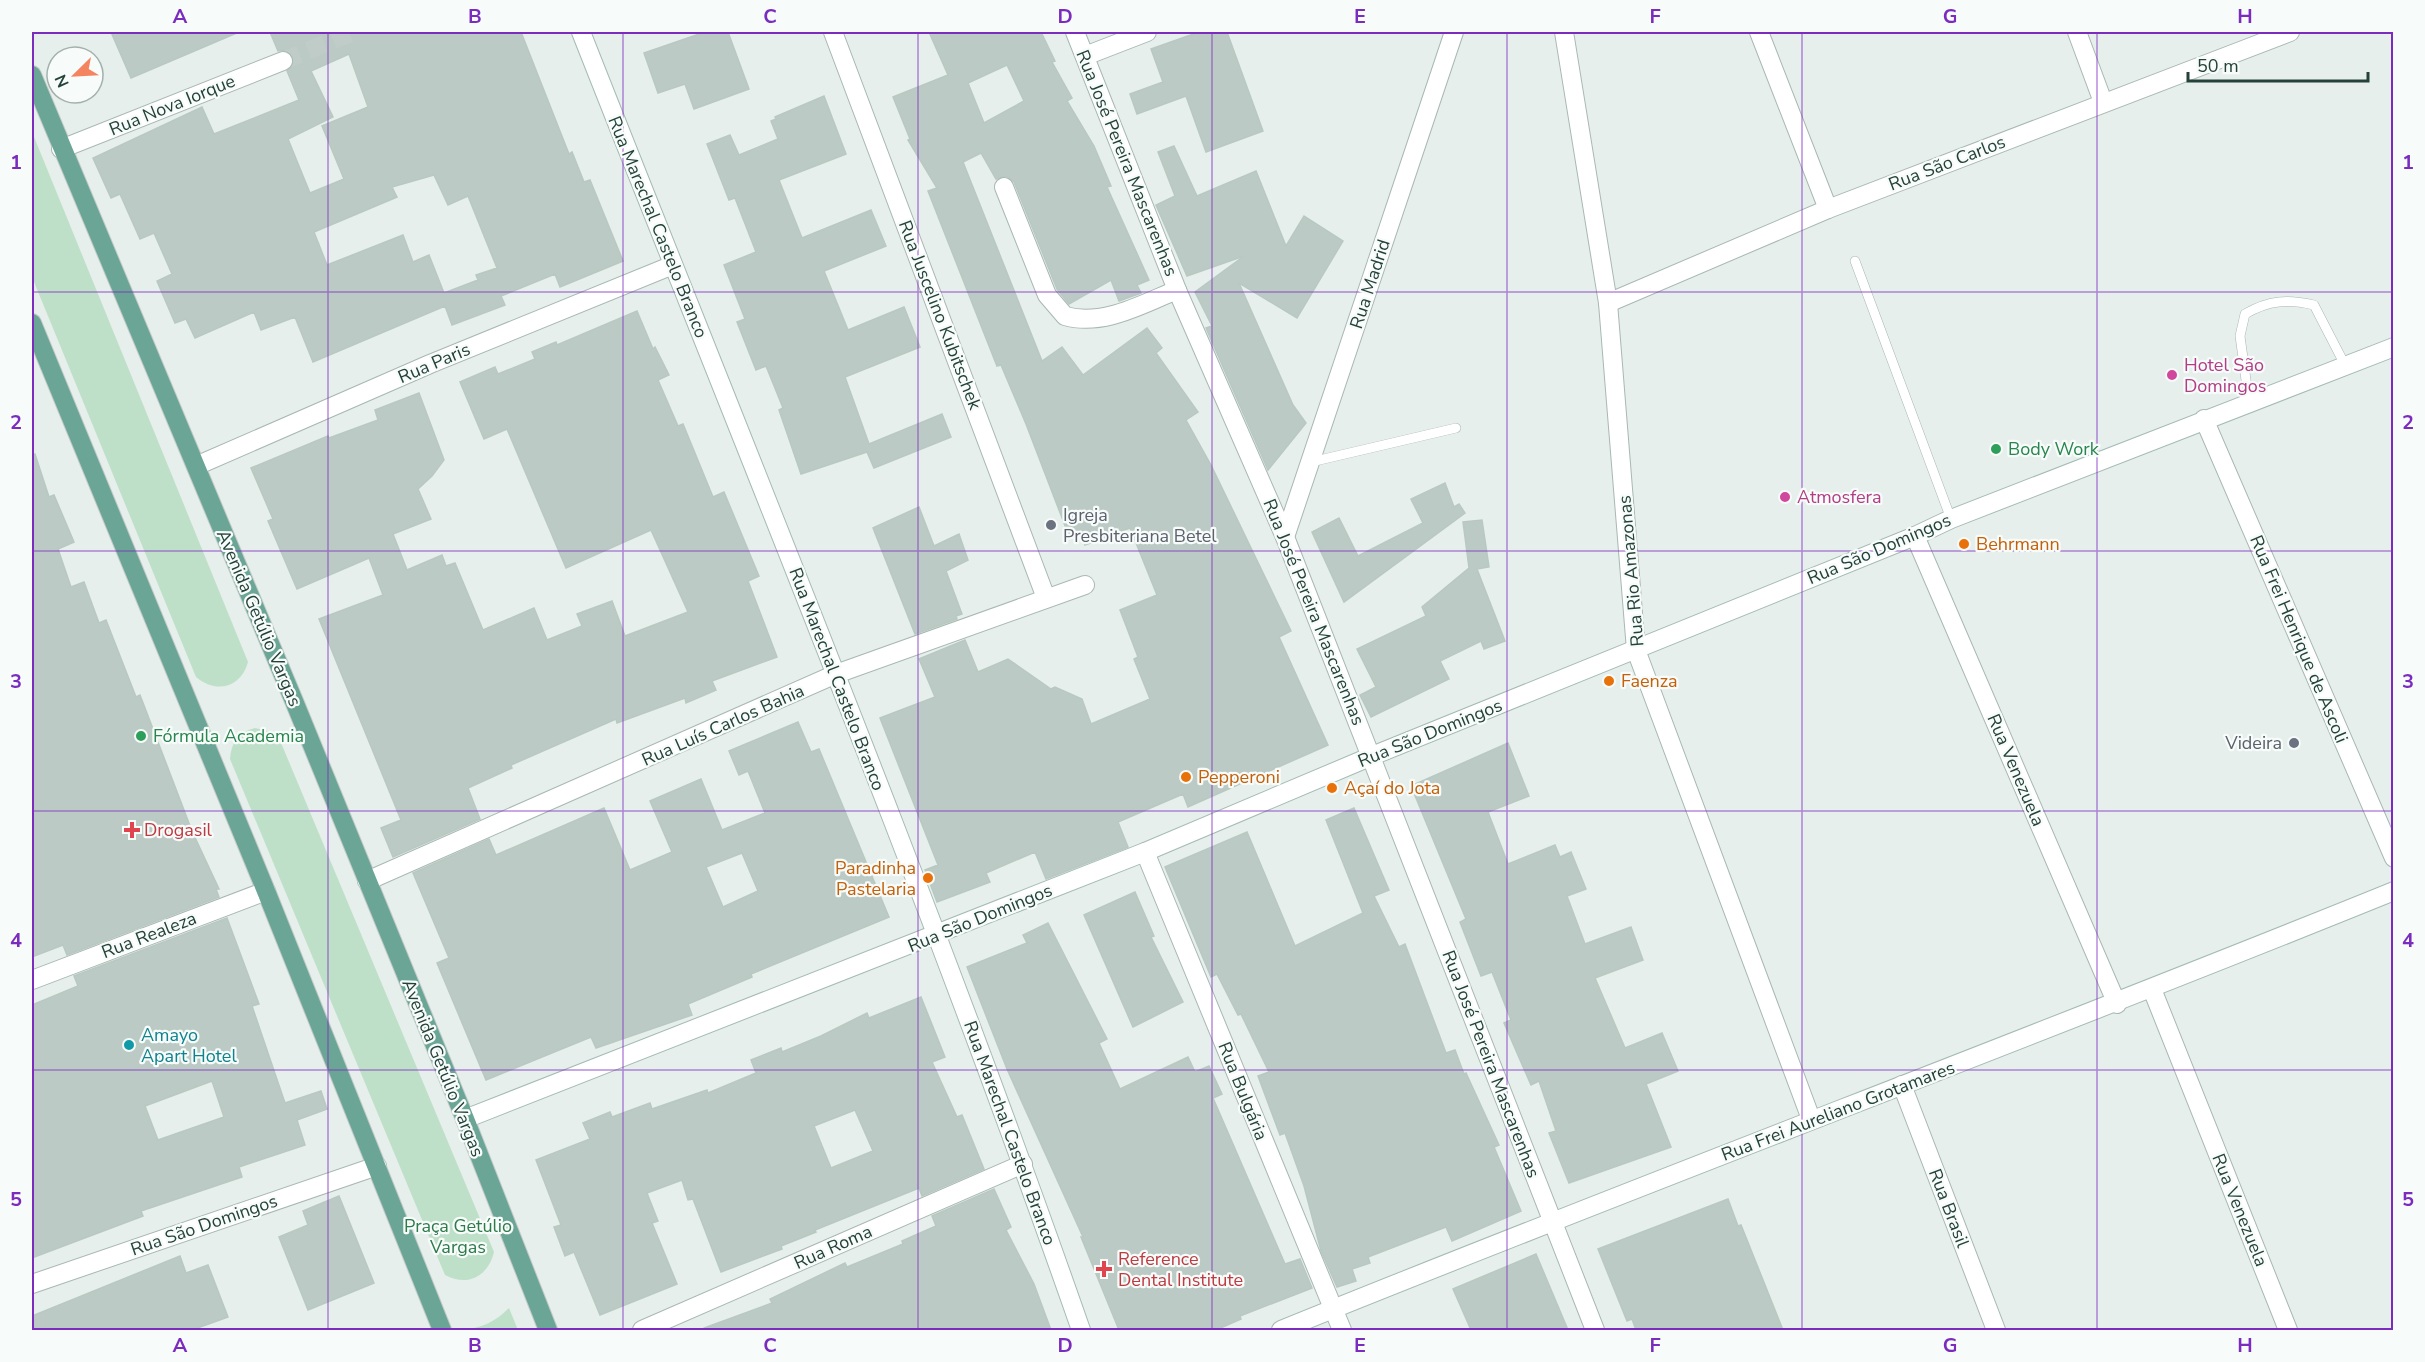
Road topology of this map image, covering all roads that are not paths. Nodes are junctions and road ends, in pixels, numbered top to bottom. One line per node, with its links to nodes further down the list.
1 (581, 32): 18 (street, Rua Marechal Castelo Branco)
2 (833, 32): 33 (street, Rua Juscelino Kubitschek)
3 (1075, 32): 10 (street, Rua José Pereira Mascarenhas)
4 (1147, 32): 10 (street)
5 (1454, 32): 27 (street, Rua Madrid)
6 (1564, 32): 20 (street, Rua Rio Amazonas)
7 (1759, 32): 16 (street)
8 (2077, 32): 13 (street)
9 (2290, 32): 13 (street, Rua São Carlos)
10 (1085, 57): 19 (street, Rua José Pereira Mascarenhas)
11 (283, 61): 14 (street, Rua Nova Iorque)
12 (32, 75): 14 (main road, Avenida Getúlio Vargas)
13 (2103, 102): 16 (street, Rua São Carlos)
14 (61, 149): 28 (main road, Avenida Getúlio Vargas)
15 (1004, 187): 19 (street)
16 (1828, 209): 20 (street, Rua São Carlos)
17 (1855, 261): 29 (lane)
18 (673, 265): 28 (street, Rua Paris); 35 (street, Rua Marechal Castelo Branco)
19 (1177, 290): 31 (street, Rua José Pereira Mascarenhas)
20 (1608, 303): 34 (street, Rua Rio Amazonas)
21 (32, 323): 40 (main road)
22 (2394, 347): 23 (street, Rua São Domingos)
23 (2345, 365): 24 (street, Rua São Domingos); 24 (lane)
24 (2248, 402): 25 (street, Rua São Domingos)
25 (2204, 419): 29 (street, Rua São Domingos); 38 (street, Rua Frei Henrique de Ascoli)
26 (1456, 428): 27 (lane)
27 (1311, 462): 31 (street, Rua Madrid)
28 (196, 466): 39 (main road, Avenida Getúlio Vargas)
29 (1951, 519): 30 (street, Rua São Domingos)
30 (1915, 536): 34 (street, Rua São Domingos); 45 (street, Rua Venezuela)
31 (1285, 537): 36 (street, Rua José Pereira Mascarenhas)
32 (1085, 585): 33 (street, Rua Luís Carlos Bahia)
33 (1046, 598): 35 (street, Rua Luís Carlos Bahia)
34 (1636, 650): 36 (street, Rua São Domingos); 48 (street, Rua Rio Amazonas)
35 (836, 674): 39 (street, Rua Luís Carlos Bahia); 42 (street, Rua Marechal Castelo Branco)
36 (1372, 756): 37 (street, Rua São Domingos); 51 (street, Rua José Pereira Mascarenhas)
37 (1145, 852): 42 (street, Rua São Domingos); 53 (street, Rua Bulgária)
38 (2394, 858)
39 (367, 881): 47 (main road, Avenida Getúlio Vargas)
40 (266, 891): 43 (street, Rua Realeza); 50 (main road)
41 (2394, 891): 44 (street, Rua Frei Aureliano Grotamares)
42 (937, 936): 47 (street, Rua São Domingos); 49 (street, Rua Marechal Castelo Branco)
43 (32, 980)
44 (2152, 989): 45 (street, Rua Frei Aureliano Grotamares); 62 (street, Rua Venezuela)
45 (2116, 1004): 46 (street, Rua Frei Aureliano Grotamares)
46 (1902, 1085): 48 (street, Rua Frei Aureliano Grotamares); 61 (street, Rua Brasil)
47 (465, 1119): 55 (main road, Avenida Getúlio Vargas)
48 (1811, 1119): 51 (street, Rua Frei Aureliano Grotamares)
49 (1023, 1164): 56 (street, Rua Roma); 57 (street, Rua Marechal Castelo Branco)
50 (376, 1166): 52 (street, Rua São Domingos); 54 (main road)
51 (1552, 1223): 53 (street, Rua Frei Aureliano Grotamares); 60 (street, Rua José Pereira Mascarenhas)
52 (32, 1284)
53 (1333, 1309): 58 (street, Rua Frei Aureliano Grotamares); 59 (street, Rua Bulgária)
54 (442, 1330)
55 (548, 1330)
56 (642, 1330)
57 (1081, 1330)
58 (1281, 1330)
59 (1342, 1330)
60 (1595, 1330)
61 (1996, 1330)
62 (2288, 1330)

